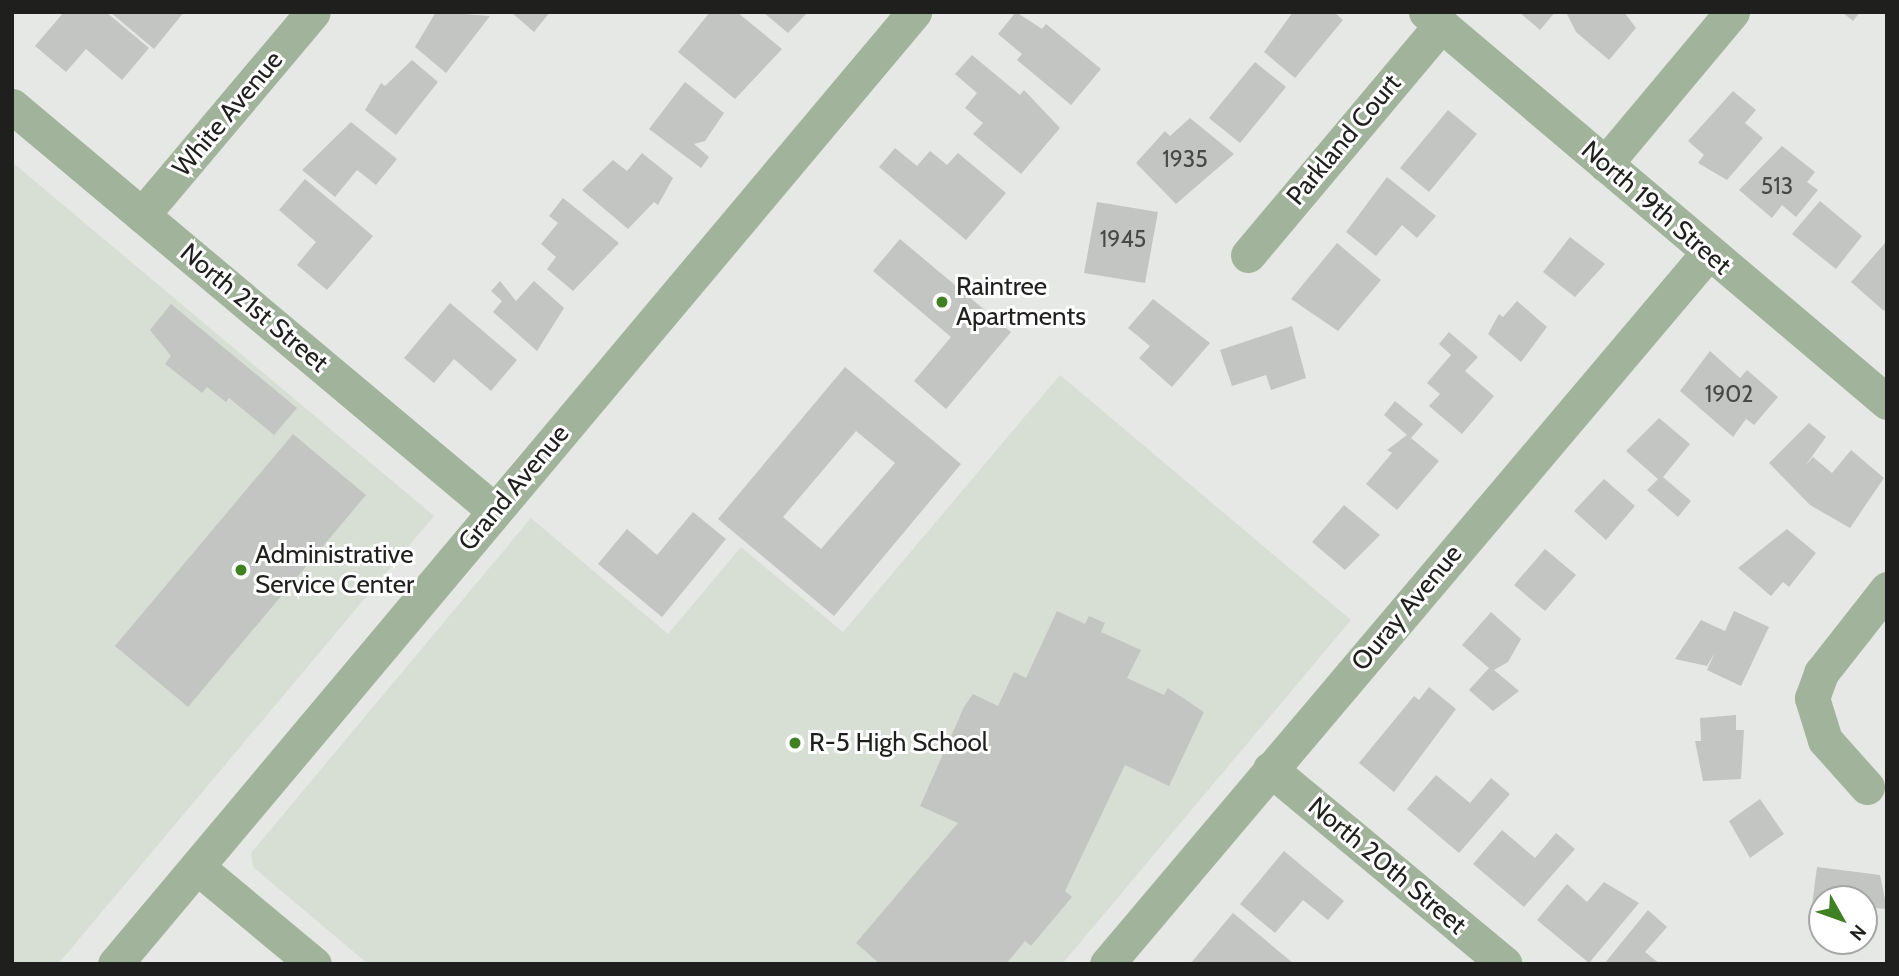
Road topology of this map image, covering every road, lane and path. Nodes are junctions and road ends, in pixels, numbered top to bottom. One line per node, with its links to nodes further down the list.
1 (313, 12): 7 (street, White Avenue)
2 (914, 12): 11 (street, Grand Avenue)
3 (1732, 12): 6 (street)
4 (1433, 18): 6 (street, North 19th Street); 9 (street, Parkland Court)
5 (12, 106): 7 (street, North 21st Street)
6 (1605, 164): 8 (street, North 19th Street)
7 (142, 215): 11 (street, North 21st Street)
8 (1708, 253): 10 (street, North 19th Street); 13 (street, Ouray Avenue)
9 (1248, 255)
10 (1887, 402)
11 (495, 511): 15 (street, Grand Avenue)
12 (1887, 589): 14 (street)
13 (1269, 769): 18 (street, Ouray Avenue); 19 (street, North 20th Street)
14 (1867, 788)
15 (197, 867): 16 (street, Grand Avenue); 17 (street)
16 (115, 964)
17 (314, 964)
18 (1107, 964)
19 (1505, 964)

